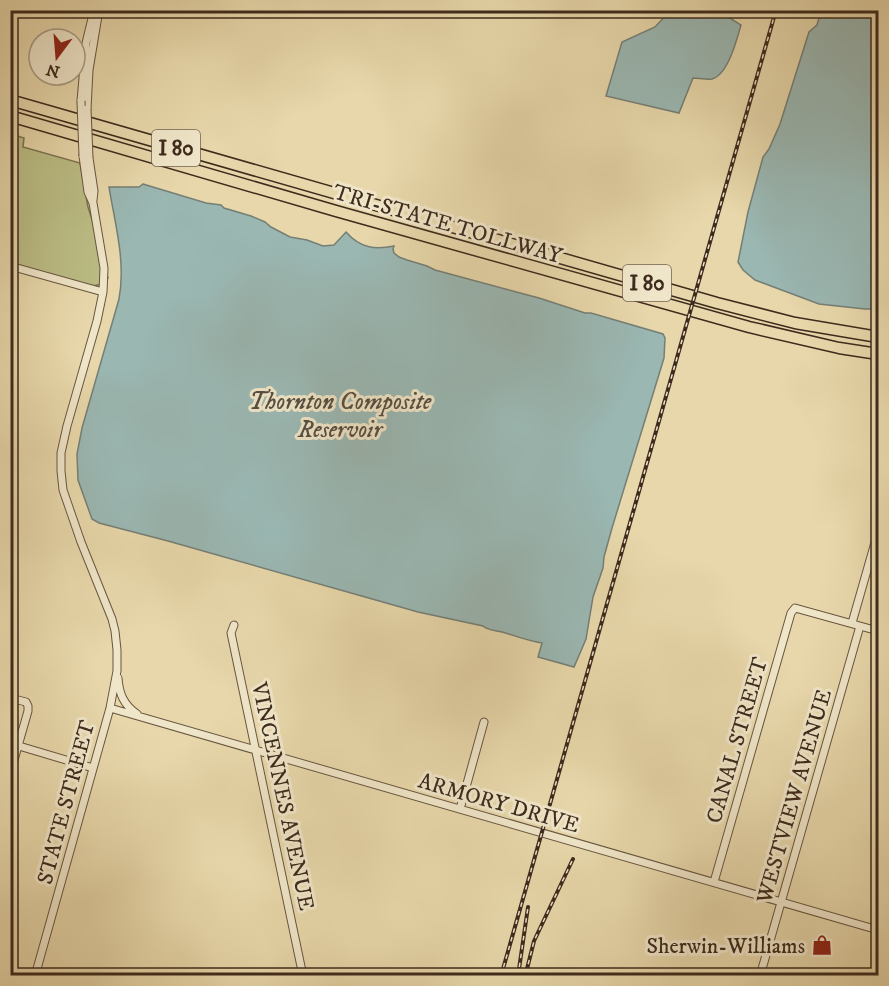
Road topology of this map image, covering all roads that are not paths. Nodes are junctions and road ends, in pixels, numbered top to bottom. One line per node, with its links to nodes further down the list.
1 (94, 10): 5 (street, bridge)
2 (99, 10): 5 (street, bridge)
3 (10, 100): 8 (highway, TRI-STATE TOLLWAY / I 80)
4 (10, 116): 11 (highway, TRI-STATE TOLLWAY / I 80)
5 (86, 157): 7 (street)
6 (10, 266): 7 (street)
7 (103, 292): 16 (street)
8 (795, 323): 9 (highway); 10 (highway, TRI-STATE TOLLWAY / I 80)
9 (879, 330)
10 (879, 337)
11 (879, 354)
12 (879, 532): 14 (street, WESTVIEW AVENUE)
13 (234, 625): 22 (street, VINCENNES AVENUE)
14 (856, 625): 15 (street); 26 (street, CANAL STREET); 27 (street, WESTVIEW AVENUE)
15 (879, 631)
16 (117, 671): 18 (street, STATE STREET); 19 (street)
17 (10, 698): 21 (street)
18 (110, 708): 19 (street, ARMORY DRIVE); 23 (street, STATE STREET)
19 (142, 717): 22 (street, ARMORY DRIVE)
20 (484, 722): 25 (street)
21 (19, 746): 23 (street); 24 (street)
22 (256, 750): 25 (street, ARMORY DRIVE); 30 (street, VINCENNES AVENUE)
23 (93, 768): 29 (street, STATE STREET)
24 (10, 774)
25 (460, 809): 26 (street, ARMORY DRIVE)
26 (714, 882): 27 (street, ARMORY DRIVE)
27 (781, 902): 28 (street, ARMORY DRIVE); 31 (street, WESTVIEW AVENUE)
28 (879, 930)
29 (35, 975)
30 (303, 975)
31 (760, 975)

